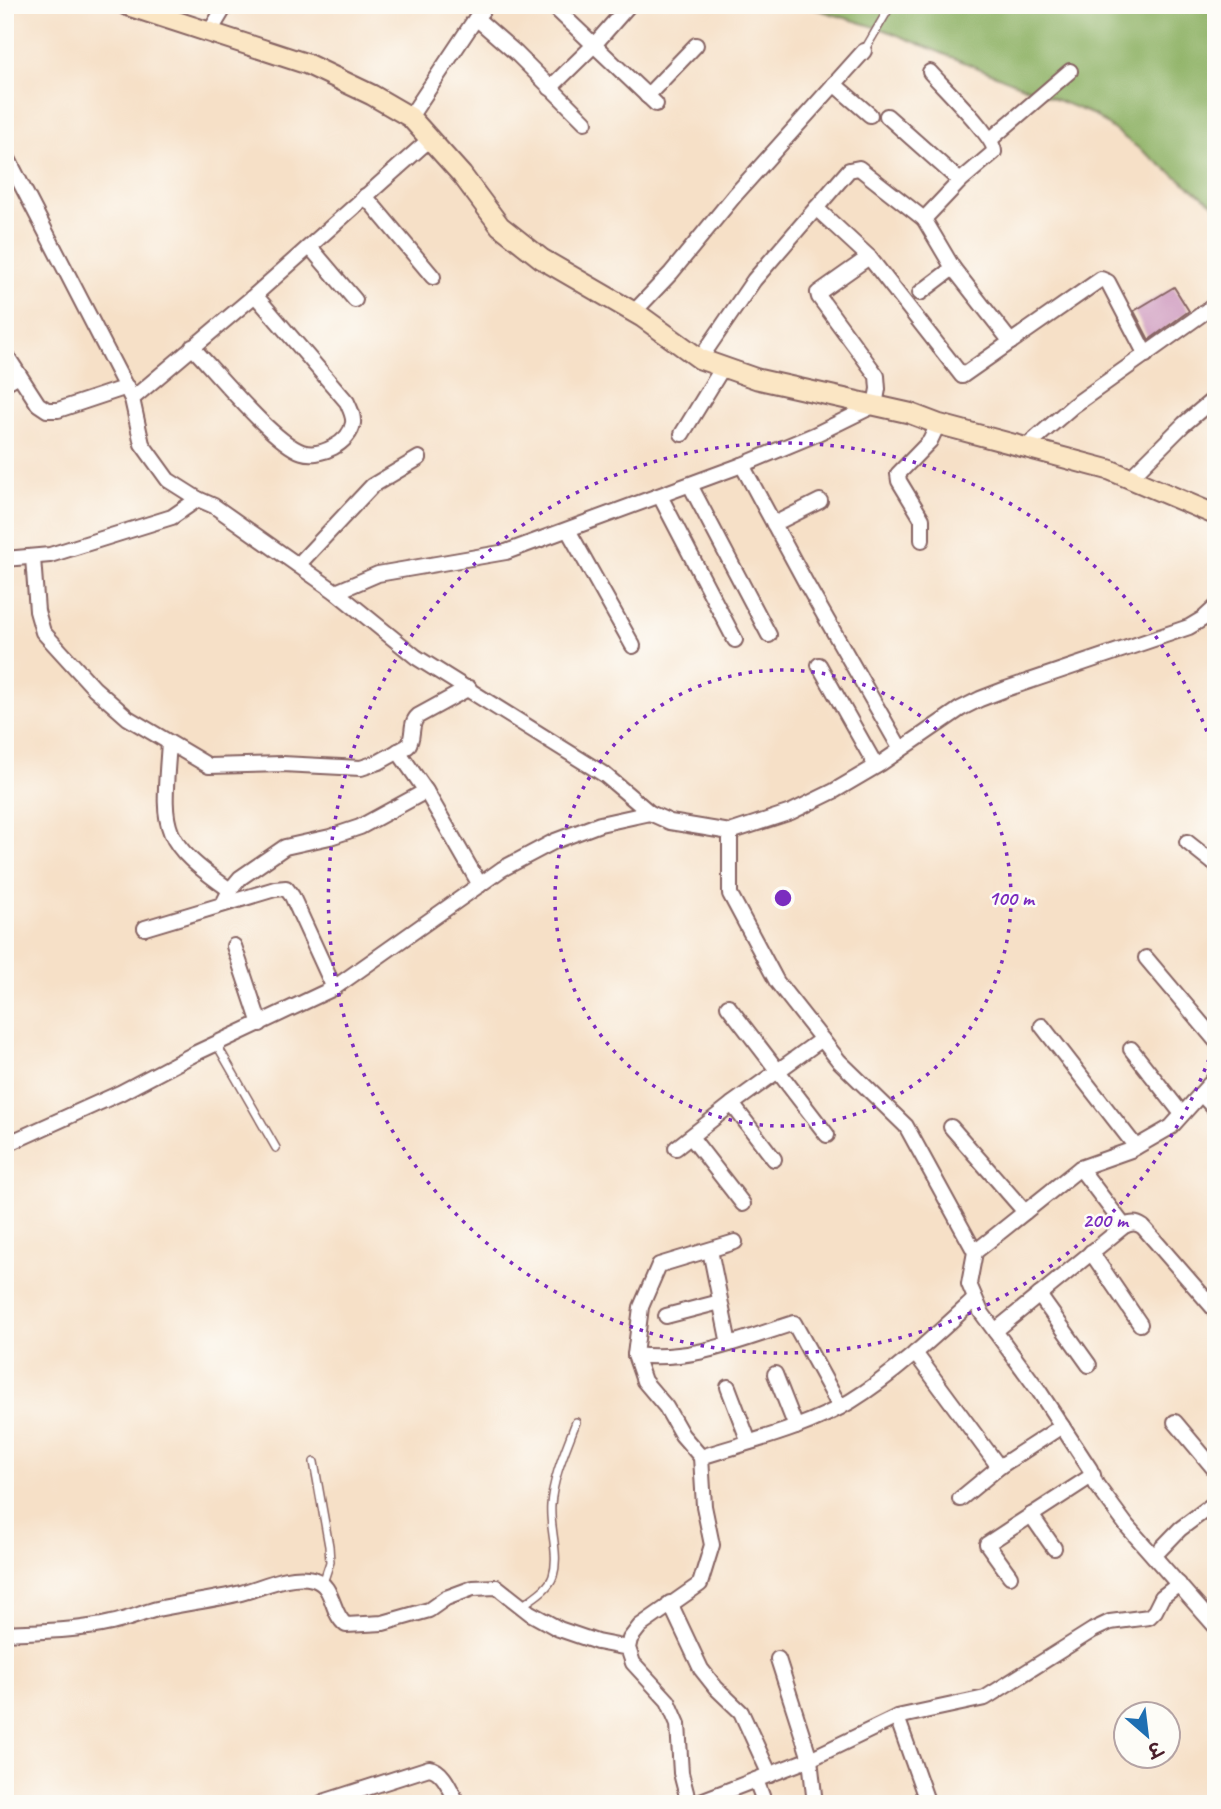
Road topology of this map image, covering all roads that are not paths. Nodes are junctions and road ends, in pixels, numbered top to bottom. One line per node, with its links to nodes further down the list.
1 (126, 5): 8 (street)
2 (226, 5): 8 (street)
3 (487, 5): 7 (street)
4 (552, 5): 9 (street)
5 (629, 5): 9 (street)
6 (891, 5): 11 (lane)
7 (476, 18): 15 (street); 17 (street)
8 (209, 33): 17 (street)
9 (594, 45): 10 (street); 15 (street)
10 (695, 45)
11 (864, 51): 14 (street)
12 (1070, 71): 21 (street)
13 (930, 72): 21 (street)
14 (834, 84): 16 (street); 35 (street)
15 (551, 88): 19 (street)
16 (870, 115)
17 (410, 117): 20 (street)
18 (887, 117): 23 (street)
19 (585, 122)
20 (430, 138): 24 (street); 35 (street)
21 (991, 139): 23 (street)
22 (5, 153): 44 (street)
23 (960, 181): 26 (street)
24 (366, 196): 27 (street); 30 (street)
25 (816, 208): 26 (street); 28 (street); 40 (street)
26 (924, 219): 29 (street)
27 (310, 247): 32 (street); 33 (street)
28 (869, 257): 36 (street); 46 (street)
29 (953, 268): 31 (street); 36 (street)
30 (433, 277)
31 (920, 293)
32 (255, 296): 37 (street); 37 (street)
33 (355, 300)
34 (1216, 304): 39 (street)
35 (633, 313): 40 (street)
36 (1011, 342): 39 (street)
37 (192, 347): 44 (street)
38 (5, 353): 42 (street)
39 (1146, 355): 49 (street)
40 (700, 359): 41 (street)
41 (723, 367): 46 (street); 48 (street)
42 (19, 375): 43 (street); 44 (street)
43 (5, 383)
44 (129, 393): 55 (street)
45 (1216, 397): 52 (street)
46 (876, 405): 47 (street); 51 (street)
47 (938, 424): 49 (street); 60 (street)
48 (682, 434)
49 (1027, 446): 52 (street)
50 (419, 458): 63 (street)
51 (742, 465): 53 (street); 58 (street)
52 (1130, 478): 57 (street)
53 (690, 485): 54 (street); 66 (street)
54 (660, 496): 59 (street); 67 (street)
55 (198, 499): 61 (street); 63 (street)
56 (820, 501): 58 (street)
57 (1216, 515)
58 (774, 524): 72 (street)
59 (568, 530): 64 (street); 68 (street)
60 (922, 540)
61 (33, 558): 62 (street); 71 (street)
62 (5, 559)
63 (298, 565): 64 (street)
64 (336, 592): 70 (street)
65 (1216, 607): 72 (street)
66 (769, 635)
67 (735, 640)
68 (633, 646)
69 (819, 665): 74 (street)
70 (469, 688): 73 (street); 76 (street)
71 (169, 743): 73 (street); 81 (street)
72 (900, 748): 74 (street)
73 (398, 751): 75 (street)
74 (876, 766): 77 (street)
75 (426, 791): 80 (street); 81 (street)
76 (650, 813): 77 (street); 80 (street)
77 (730, 832): 90 (street)
78 (1187, 842): 79 (street)
79 (1216, 865)
80 (480, 885): 86 (street)
81 (230, 890): 82 (street)
82 (223, 904): 83 (street); 86 (street)
83 (145, 928)
84 (234, 946): 88 (street)
85 (1146, 958): 91 (street)
86 (334, 988): 88 (street)
87 (728, 1006): 94 (street)
88 (260, 1024): 92 (street)
89 (1042, 1027): 104 (street)
90 (821, 1039): 94 (street); 114 (street)
91 (1216, 1041)
92 (217, 1045): 103 (street); 105 (lane)
93 (1131, 1049): 99 (street)
94 (777, 1071): 97 (street); 101 (street)
95 (1216, 1077): 96 (street)
96 (1201, 1094): 98 (street); 99 (street)
97 (732, 1104): 102 (street); 107 (street)
98 (1216, 1110)
99 (1182, 1114): 104 (street)
100 (951, 1127): 110 (street)
101 (827, 1135)
102 (691, 1137): 106 (street); 109 (street)
103 (5, 1145)
104 (1136, 1147): 108 (street)
105 (276, 1148)
106 (676, 1148)
107 (774, 1159)
108 (1080, 1168): 110 (street); 111 (street)
109 (743, 1203)
110 (1025, 1212): 114 (street)
111 (1124, 1226): 115 (street); 119 (street)
112 (734, 1242): 113 (street)
113 (710, 1250): 118 (street); 125 (street)
114 (975, 1252): 117 (street)
115 (1091, 1252): 116 (street); 121 (street)
116 (1039, 1295): 122 (street); 126 (street)
117 (975, 1299): 122 (street); 124 (street)
118 (720, 1302): 120 (street); 123 (street)
119 (1216, 1311)
120 (666, 1317)
121 (1139, 1324)
122 (995, 1331): 132 (street)
123 (729, 1343): 125 (street); 129 (street)
124 (915, 1353): 129 (street); 137 (street)
125 (635, 1355): 135 (street)
126 (1089, 1364)
127 (775, 1374): 133 (street)
128 (728, 1387): 134 (street)
129 (839, 1406): 133 (street)
130 (576, 1422): 149 (lane)
131 (1175, 1422): 138 (street)
132 (1062, 1426): 137 (street); 139 (street)
133 (796, 1427): 134 (street)
134 (749, 1442): 135 (street)
135 (701, 1457): 148 (street)
136 (314, 1462): 146 (lane)
137 (999, 1467): 140 (street)
138 (1216, 1471)
139 (1093, 1475): 142 (street); 144 (street)
140 (960, 1499)
141 (1216, 1502): 144 (street)
142 (1031, 1515): 143 (street); 145 (street)
143 (1054, 1548)
144 (1154, 1556): 147 (street)
145 (1010, 1576)
146 (323, 1584): 149 (street); 151 (street)
147 (1179, 1584): 150 (street); 154 (street)
148 (670, 1603): 152 (street); 156 (street)
149 (522, 1606): 152 (street)
150 (1214, 1622)
151 (5, 1633)
152 (628, 1648): 159 (street)
153 (778, 1659): 155 (street)
154 (897, 1717): 155 (street); 162 (street)
155 (810, 1759): 156 (street); 161 (street)
156 (763, 1777): 159 (street); 160 (street)
157 (323, 1802): 158 (street)
158 (458, 1804)
159 (691, 1804)
160 (765, 1804)
161 (815, 1804)
162 (928, 1804)

